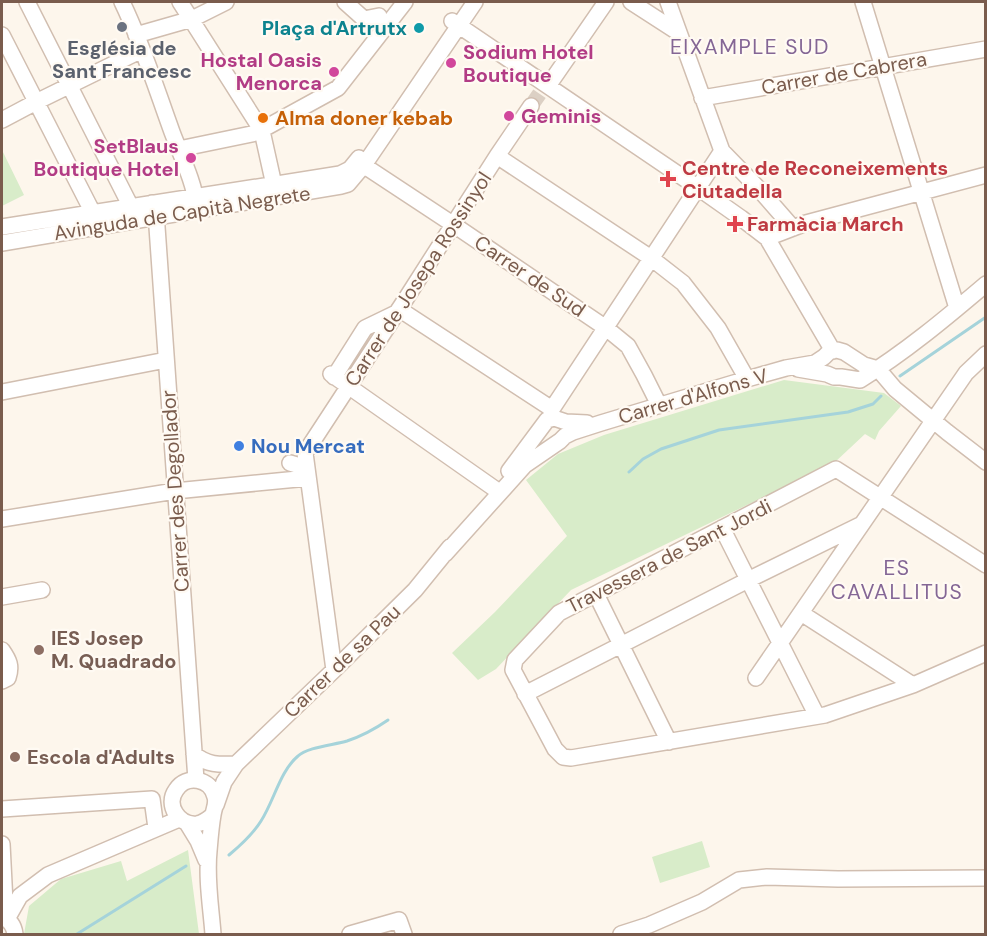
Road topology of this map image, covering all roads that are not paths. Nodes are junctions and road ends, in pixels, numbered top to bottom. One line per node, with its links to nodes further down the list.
1 (27, 2): 21 (street)
2 (122, 2): 18 (street)
3 (180, 2): 14 (street)
4 (226, 2): 14 (street)
5 (345, 2): 13 (street)
6 (405, 2): 27 (street)
7 (466, 2): 15 (street)
8 (475, 2): 15 (street)
9 (606, 2): 22 (street)
10 (631, 2): 16 (street)
11 (668, 2): 16 (street)
12 (862, 2): 20 (street)
13 (379, 16)
14 (192, 19): 18 (street); 27 (street)
15 (455, 24): 22 (street); 31 (street)
16 (679, 33): 23 (street)
17 (2, 35): 24 (street)
18 (139, 42): 21 (street); 28 (street)
19 (986, 49): 20 (street, Carrer de Cabrera)
20 (882, 66): 23 (street, Carrer de Cabrera); 35 (street)
21 (69, 85): 24 (street); 37 (street)
22 (545, 87): 33 (street)
23 (702, 98): 29 (street)
24 (36, 102): 26 (street); 39 (street)
25 (531, 106): 30 (street, Carrer de Josepa Rossinyol)
26 (2, 120)
27 (262, 130): 28 (street); 34 (street)
28 (179, 149): 36 (street)
29 (722, 151): 33 (street, Carrer de sa Pau); 43 (street)
30 (498, 156): 40 (street, Carrer de Josepa Rossinyol); 46 (street)
31 (357, 167): 34 (street, Avinguda de Capità Negrete); 40 (street, Carrer de Sud)
32 (986, 175): 35 (street)
33 (697, 187): 44 (street); 46 (street, Carrer de sa Pau)
34 (275, 191): 36 (street, Avinguda de Capità Negrete)
35 (921, 192): 43 (street); 48 (street)
36 (197, 204): 38 (street, Avinguda de Capità Negrete)
37 (131, 207): 38 (street, Avinguda de Capità Negrete); 39 (street, Avinguda de Capità Negrete)
38 (154, 210): 39 (street, Avinguda de Capità Negrete); 53 (street, Carrer des Degollador)
39 (94, 220): 42 (street, Avinguda de Capità Negrete)
40 (454, 225): 49 (street, Carrer de Josepa Rossinyol); 50 (street, Carrer de Sud)
41 (2, 227): 42 (street, Avinguda de Capità Negrete)
42 (48, 227): 45 (street, Avinguda de Capità Negrete)
43 (793, 228): 44 (street)
44 (766, 238): 51 (street)
45 (2, 243)
46 (651, 258): 50 (street, Carrer de sa Pau); 57 (street)
47 (986, 284): 48 (street)
48 (957, 308): 55 (street)
49 (398, 311): 59 (street, Carrer de Josepa Rossinyol); 59 (street); 63 (street)
50 (606, 328): 62 (street, Carrer de Sud); 63 (street, Carrer de sa Pau)
51 (835, 354): 54 (street, Carrer d'Alfons V); 55 (street); 56 (street); 56 (street)
52 (985, 354): 64 (street)
53 (166, 360): 61 (street); 71 (street, Carrer des Degollador)
54 (786, 369): 56 (street, Carrer d'Alfons V); 57 (street, Carrer d'Alfons V)
55 (878, 369): 58 (street); 60 (street)
56 (834, 375): 58 (street, Carrer d'Alfons V)
57 (747, 379): 62 (street, Carrer d'Alfons V)
58 (860, 380): 60 (street, Carrer d'Alfons V)
59 (348, 387): 69 (street, Carrer de Josepa Rossinyol); 70 (street)
60 (895, 389): 64 (street)
61 (2, 392)
62 (659, 405): 65 (street, Carrer d'Alfons V)
63 (551, 419): 65 (street, Carrer d'Alfons V); 66 (street); 66 (street); 70 (street, Carrer de sa Pau)
64 (933, 421): 67 (street); 72 (street)
65 (601, 423): 66 (street, Carrer d'Alfons V)
66 (561, 439): 76 (street, Carrer de sa Pau)
67 (986, 462)
68 (290, 463): 69 (street)
69 (307, 466): 71 (street); 87 (street)
70 (495, 489): 76 (street, Carrer de sa Pau)
71 (175, 491): 73 (street); 94 (street, Carrer des Degollador)
72 (881, 497): 74 (street); 75 (street, Travessera de Sant Jordi); 77 (street)
73 (2, 519)
74 (863, 524): 78 (street); 82 (street)
75 (722, 528): 78 (street); 80 (street, Travessera de Sant Jordi)
76 (445, 554): 87 (street, Carrer de sa Pau)
77 (986, 565)
78 (748, 580): 83 (street); 84 (street)
79 (42, 591): 81 (street)
80 (596, 594): 84 (street); 91 (street, Travessera de Sant Jordi)
81 (2, 597)
82 (801, 613): 83 (street); 90 (street)
83 (781, 643): 88 (street); 92 (street)
84 (621, 645): 91 (street); 93 (street)
85 (2, 650): 89 (street)
86 (986, 653): 90 (street)
87 (334, 670): 95 (street, Carrer de sa Pau)
88 (756, 678)
89 (2, 681)
90 (913, 685): 92 (street)
91 (525, 694): 93 (street)
92 (817, 716): 93 (street)
93 (669, 742)
94 (194, 754): 95 (street); 96 (street, Carrer des Degollador)
95 (236, 764): 96 (street, Carrer de sa Pau); 98 (street, Carrer de sa Pau)
96 (197, 780): 98 (street); 99 (street)
97 (2, 809): 100 (street)
98 (215, 810): 99 (street); 102 (street, Carrer de sa Pau)
99 (183, 821): 100 (street); 102 (street)
100 (156, 828): 104 (street)
101 (2, 844): 104 (street)
102 (208, 869): 107 (street)
103 (986, 878): 109 (street)
104 (3, 915): 106 (street)
105 (401, 927): 108 (street)
106 (15, 934)
107 (213, 934)
108 (350, 934)
109 (621, 934)

